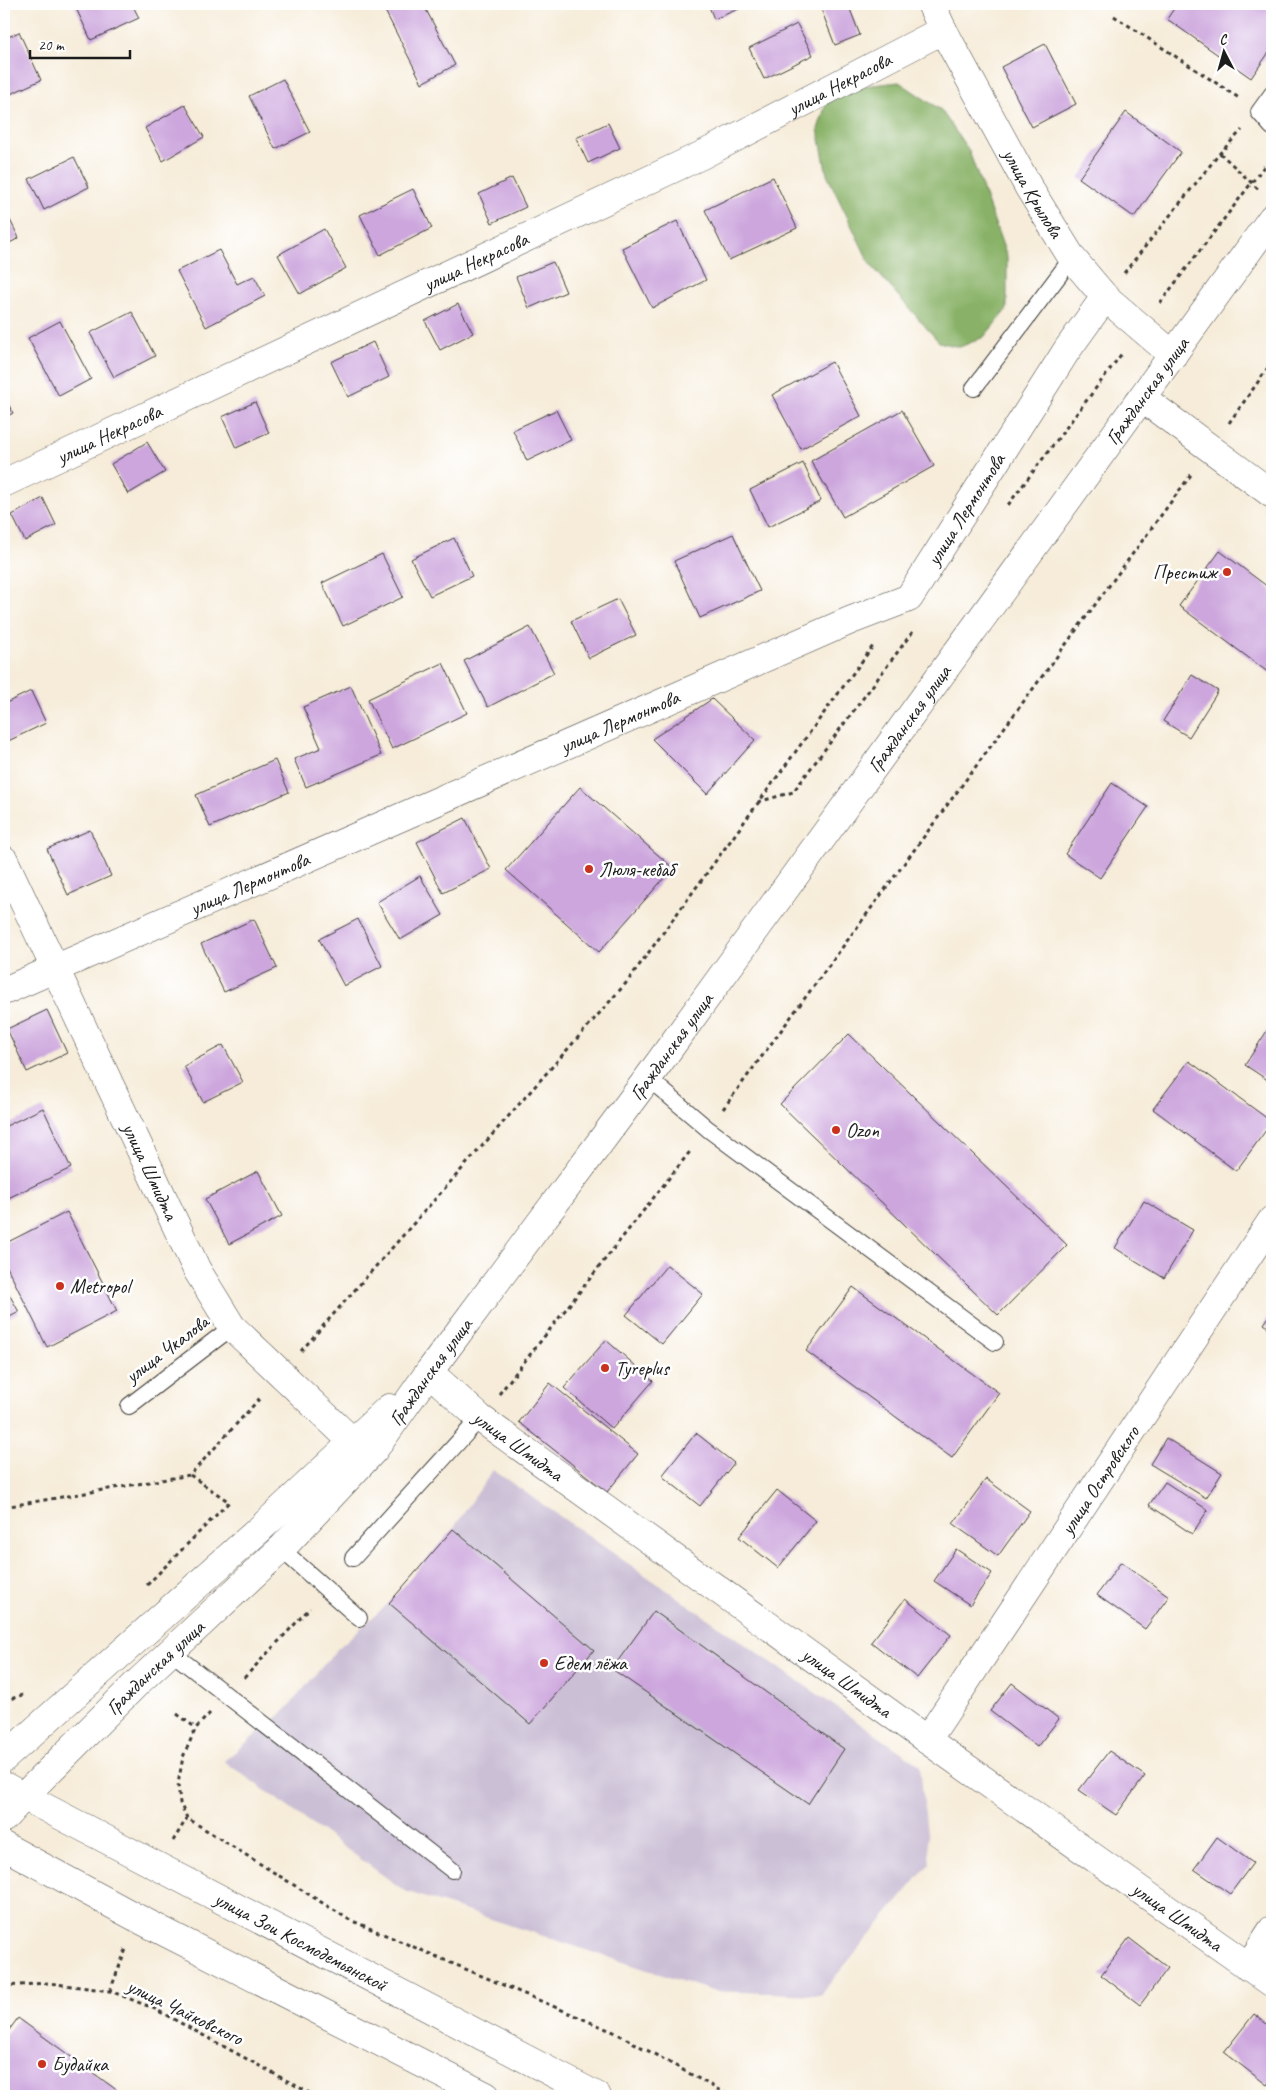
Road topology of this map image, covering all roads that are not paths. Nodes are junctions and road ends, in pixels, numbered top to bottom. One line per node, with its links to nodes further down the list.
1 (931, 4): 2 (street, улица Крылова)
2 (943, 30): 6 (street, улица Крылова); 11 (street, улица Некрасова)
3 (1272, 94): 4 (lane)
4 (1272, 127)
5 (1269, 206): 8 (street, Гражданская улица)
6 (1072, 258): 7 (street, улица Крылова); 9 (lane)
7 (1105, 297): 8 (street, улица Крылова); 14 (street, улица Лермонтова)
8 (1173, 355): 10 (street, Гражданская улица)
9 (974, 388)
10 (1142, 398): 12 (street); 16 (street, Гражданская улица)
11 (4, 483)
12 (1272, 494)
13 (4, 860): 14 (street, улица Шмидта)
14 (54, 969): 15 (street, улица Лермонтова); 18 (street, улица Шмидта)
15 (4, 991)
16 (648, 1078): 19 (lane); 20 (street, Гражданская улица)
17 (1272, 1220): 28 (street, улица Островского)
18 (232, 1327): 21 (lane, улица Чкалова); 23 (street, улица Шмидта)
19 (995, 1342)
20 (429, 1372): 22 (street, улица Шмидта); 23 (street, Гражданская улица); 24 (street, Гражданская улица)
21 (129, 1406)
22 (480, 1418): 25 (lane); 28 (street, улица Шмидта)
23 (353, 1442): 29 (street, Гражданская улица)
24 (281, 1549): 26 (lane); 27 (street, Гражданская улица)
25 (353, 1558)
26 (360, 1618)
27 (171, 1652): 30 (street, Гражданская улица); 33 (lane)
28 (927, 1740): 35 (street, улица Шмидта)
29 (4, 1758)
30 (14, 1791): 31 (street, Гражданская улица); 38 (street, улица Зои Космодемьянской)
31 (4, 1818)
32 (4, 1846): 37 (street)
33 (452, 1870)
34 (1272, 1930): 35 (street)
35 (1248, 1967): 36 (street, улица Шмидта)
36 (1272, 1983)
37 (486, 2096)
38 (597, 2096)

